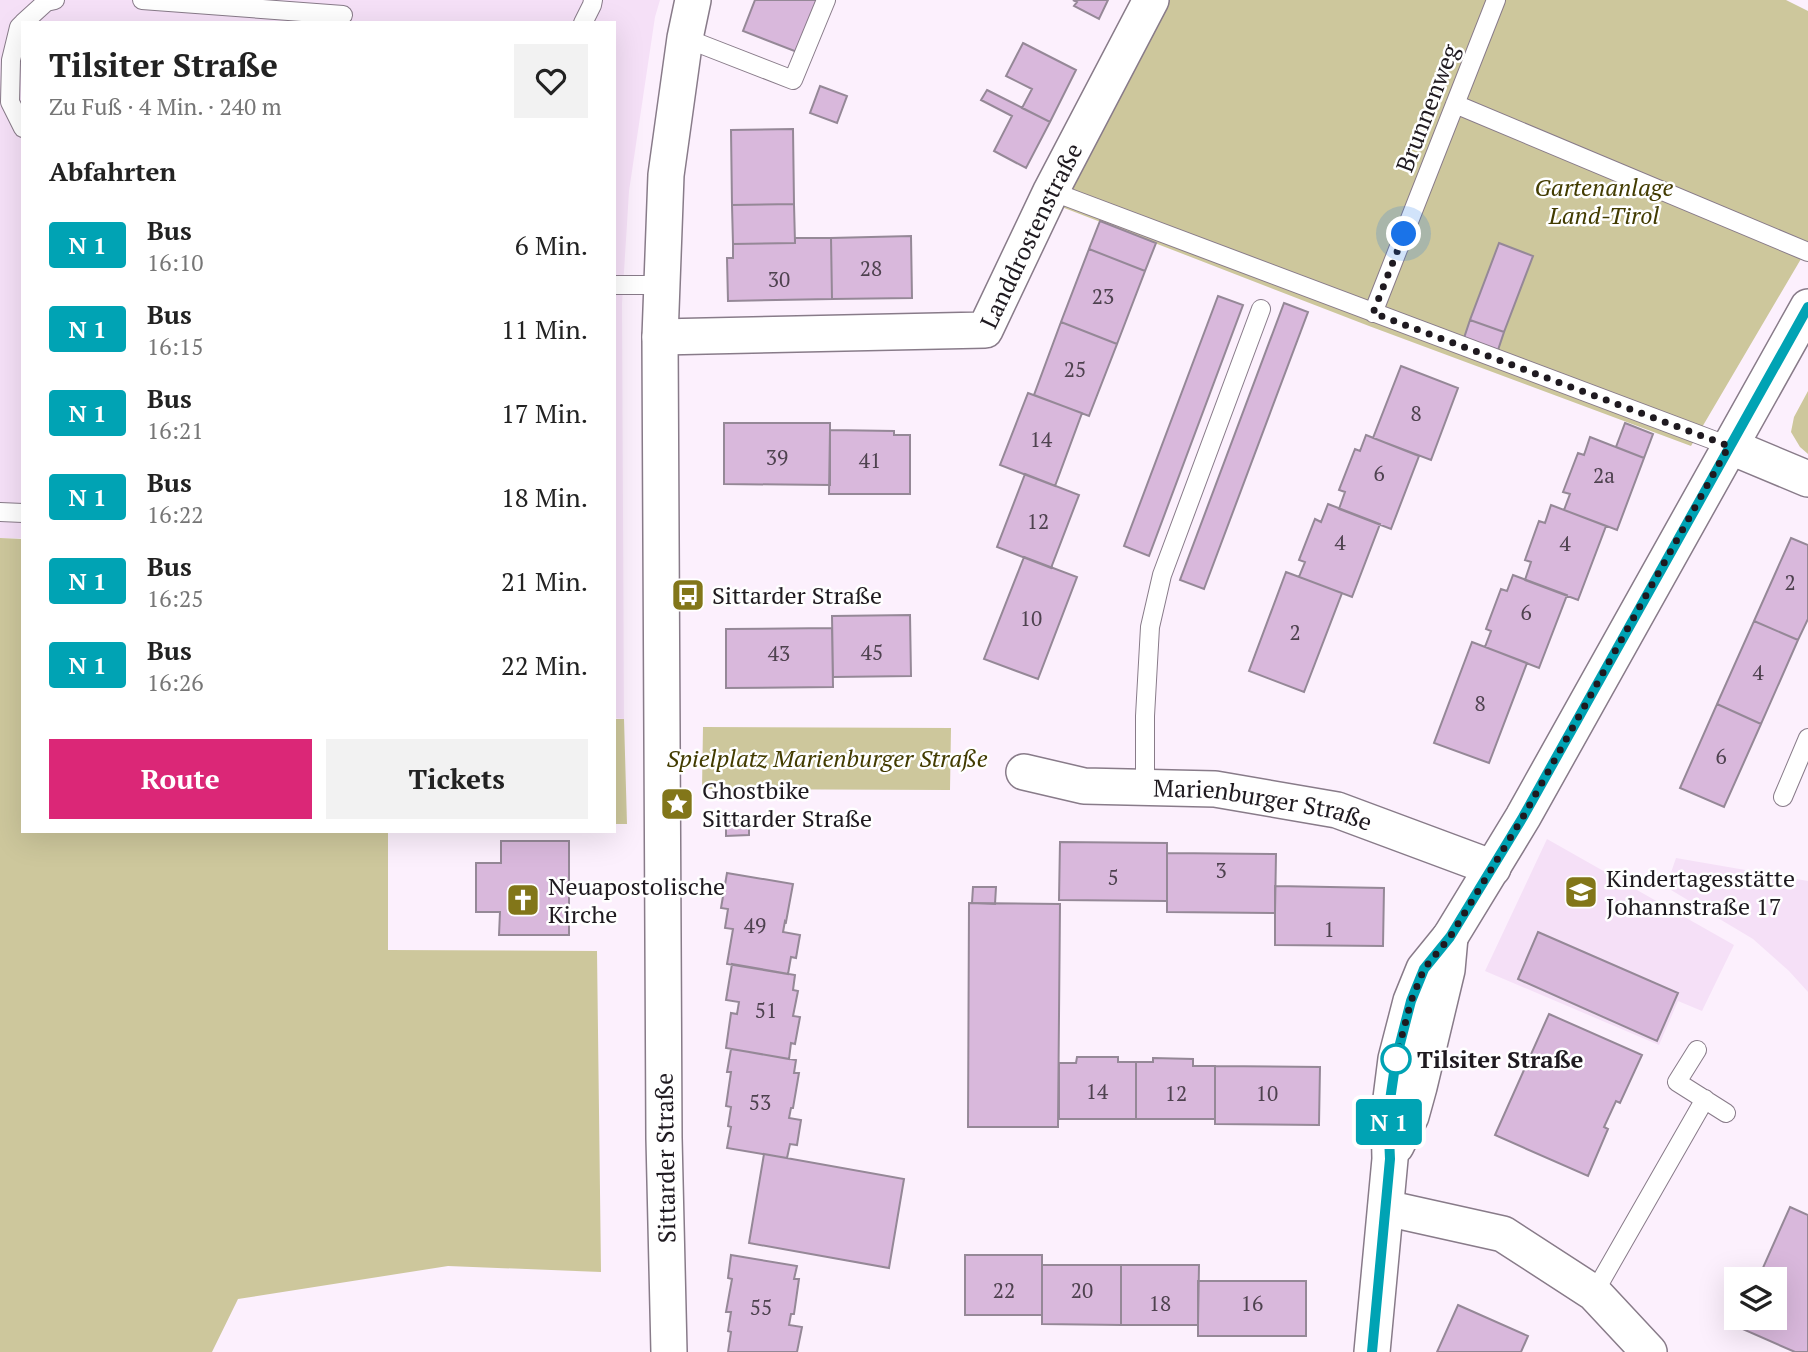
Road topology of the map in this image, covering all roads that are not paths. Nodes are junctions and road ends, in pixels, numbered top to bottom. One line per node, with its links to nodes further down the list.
1 (55, 0): 9 (lane)
2 (142, 0): 8 (lane)
3 (593, 0): 10 (lane)
4 (693, 0): 12 (street, Sittarder Straße)
5 (826, 0): 12 (lane)
6 (1151, 0): 15 (street, Landdrostenstraße)
7 (1496, 0): 13 (lane, Brunnenweg)
8 (343, 12)
9 (25, 21)
10 (584, 21)
11 (21, 25): 14 (lane)
12 (685, 38): 18 (street, Sittarder Straße)
13 (1455, 104): 16 (lane); 21 (lane, Brunnenweg)
14 (21, 124)
15 (1051, 191): 21 (lane); 22 (street, Landdrostenstraße)
16 (1808, 252)
17 (616, 285): 18 (lane)
18 (662, 285): 22 (street, Sittarder Straße)
19 (1808, 307): 23 (street)
20 (1261, 309): 29 (lane)
21 (1373, 313): 23 (lane)
22 (660, 337): 37 (street, Sittarder Straße)
23 (1729, 446): 24 (street); 31 (street)
24 (1808, 479)
25 (0, 512): 26 (lane)
26 (21, 513)
27 (1808, 738): 30 (lane)
28 (1024, 772): 29 (street, Marienburger Straße)
29 (1145, 787): 31 (street, Marienburger Straße)
30 (1783, 797)
31 (1493, 868): 35 (street)
32 (1698, 1050): 33 (lane)
33 (1705, 1100): 34 (lane); 36 (lane)
34 (1726, 1114)
35 (1386, 1208): 36 (street); 38 (street)
36 (1594, 1293): 39 (street)
37 (668, 1352)
38 (1372, 1352)
39 (1649, 1352)

